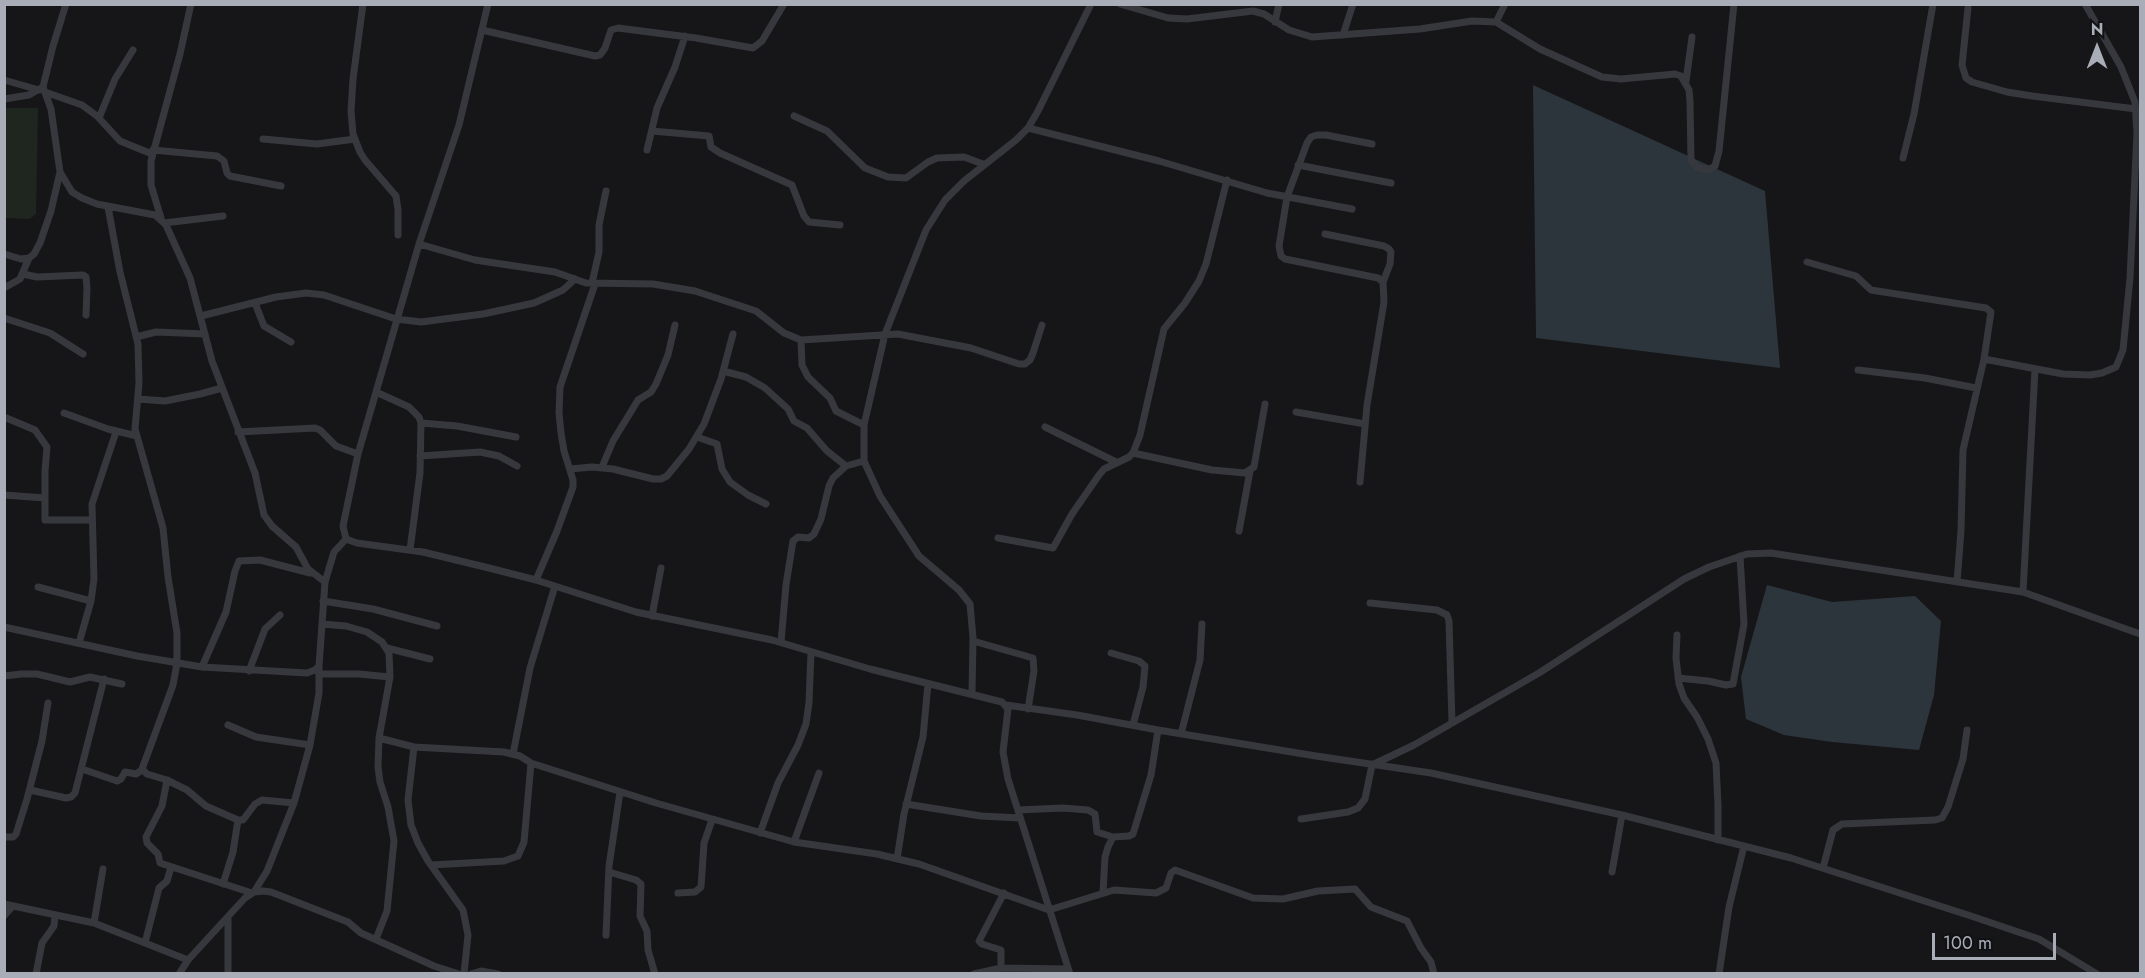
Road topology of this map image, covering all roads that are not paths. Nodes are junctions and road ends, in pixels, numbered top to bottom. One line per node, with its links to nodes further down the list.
1 (66, 4): 24 (street)
2 (190, 4): 35 (street)
3 (363, 4): 32 (street)
4 (488, 4): 17 (street)
5 (784, 4): 19 (street)
6 (1090, 4): 29 (street)
7 (1120, 4): 15 (street)
8 (1279, 4): 15 (street)
9 (1353, 4): 18 (street)
10 (1505, 4): 16 (street)
11 (1734, 4): 23 (street)
12 (1933, 4): 36 (street)
13 (2085, 4): 26 (street)
14 (1968, 8): 26 (street)
15 (1275, 22): 18 (street)
16 (1498, 23): 18 (street); 23 (street)
17 (482, 30): 19 (street); 52 (street)
18 (1343, 35)
19 (684, 36): 30 (street)
20 (1692, 37): 23 (street)
21 (133, 50): 28 (street)
22 (4, 80): 24 (street)
23 (1686, 81)
24 (43, 90): 25 (street); 28 (street); 39 (street)
25 (4, 99)
26 (2136, 109): 76 (street)
27 (794, 116): 37 (street)
28 (99, 118): 35 (street)
29 (1028, 128): 37 (street); 40 (street)
30 (652, 131): 34 (street); 49 (street)
31 (263, 139): 32 (street)
32 (355, 139): 51 (street)
33 (1372, 144): 38 (street)
34 (647, 150)
35 (153, 152): 42 (street); 48 (street)
36 (1903, 158)
37 (983, 165): 70 (street)
38 (1298, 165): 41 (street); 44 (street)
39 (60, 172): 45 (street); 54 (street)
40 (1227, 180): 44 (street); 96 (street)
41 (1391, 183)
42 (281, 186)
43 (606, 191): 59 (street)
44 (1287, 197): 46 (street); 58 (street)
45 (108, 207): 48 (street); 71 (street)
46 (1353, 209)
47 (223, 216): 48 (street)
48 (163, 220): 63 (street)
49 (840, 225)
50 (1325, 234): 58 (street)
51 (398, 235)
52 (418, 244): 57 (street); 65 (street)
53 (4, 254): 54 (street)
54 (29, 258): 56 (street)
55 (1807, 262): 75 (street)
56 (23, 274): 60 (street); 62 (street)
57 (575, 279): 59 (street); 65 (street)
58 (1383, 282): 88 (street)
59 (593, 284): 72 (street); 104 (street)
60 (4, 288)
61 (255, 303): 63 (street); 65 (street); 73 (street)
62 (86, 315)
63 (201, 316): 68 (street)
64 (4, 318): 74 (street)
65 (396, 320): 81 (street)
66 (675, 325): 103 (street)
67 (1042, 325): 70 (street)
68 (205, 334): 71 (street); 79 (street)
69 (733, 334): 78 (street)
70 (885, 334): 72 (street); 89 (street)
71 (136, 337): 82 (street)
72 (801, 340): 89 (street)
73 (291, 342)
74 (83, 354)
75 (1984, 359): 76 (street); 80 (street)
76 (2035, 369): 123 (street)
77 (1858, 370): 80 (street)
78 (723, 371): 95 (street); 102 (street)
79 (222, 388): 82 (street); 92 (street)
80 (1976, 388): 120 (street)
81 (376, 392): 87 (street); 97 (street)
82 (138, 399): 93 (street)
83 (1265, 404): 105 (street)
84 (1296, 412): 88 (street)
85 (64, 413): 91 (street)
86 (4, 417): 108 (street)
87 (421, 423): 94 (street); 98 (street)
88 (1365, 424): 106 (street)
89 (864, 425): 99 (street)
90 (1045, 427): 100 (street)
91 (116, 432): 93 (street); 110 (street)
92 (238, 432): 97 (street); 117 (street)
93 (136, 436): 142 (street)
94 (516, 437)
95 (697, 437): 103 (street); 109 (street)
96 (1133, 453): 100 (street); 105 (street)
97 (358, 454): 113 (street)
98 (420, 456): 101 (street); 114 (street)
99 (864, 461): 102 (street); 135 (street)
100 (1116, 462): 112 (street)
101 (517, 466)
102 (846, 466): 136 (street)
103 (602, 467): 104 (street)
104 (570, 469): 118 (street)
105 (1250, 471): 111 (street)
106 (1360, 482)
107 (4, 495): 108 (street)
108 (45, 498): 110 (street)
109 (766, 504)
110 (91, 520): 124 (street)
111 (1239, 531)
112 (998, 538)
113 (346, 539): 114 (street); 119 (street)
114 (410, 550): 118 (street)
115 (1740, 556): 120 (street); 148 (street); 156 (street)
116 (661, 568): 128 (street)
117 (314, 575): 119 (street); 143 (street)
118 (536, 580): 121 (street)
119 (325, 582): 125 (street)
120 (1957, 582): 123 (street)
121 (555, 586): 128 (street); 165 (street)
122 (38, 587): 124 (street)
123 (2023, 592): 133 (street)
124 (91, 601): 137 (street)
125 (323, 601): 129 (street); 131 (street)
126 (1370, 603): 156 (street)
127 (280, 615): 145 (street)
128 (652, 616): 136 (street)
129 (322, 624): 138 (street); 144 (street)
130 (1202, 624): 161 (street)
131 (437, 626)
132 (4, 627): 137 (street)
133 (2140, 634)
134 (1677, 635): 148 (street)
135 (973, 641): 152 (street); 155 (street)
136 (781, 642): 139 (street)
137 (79, 643): 142 (street)
138 (387, 648): 141 (street); 147 (street)
139 (811, 652): 151 (street); 181 (street)
140 (1112, 653): 158 (street)
141 (430, 659)
142 (177, 663): 143 (street); 169 (street)
143 (202, 667): 145 (street)
144 (320, 670): 145 (street); 147 (street); 163 (street)
145 (249, 671)
146 (4, 676): 149 (street)
147 (390, 677): 162 (street)
148 (1678, 678): 184 (street)
149 (104, 679): 150 (street); 168 (street)
150 (122, 684)
151 (928, 684): 152 (street); 175 (street)
152 (972, 693): 154 (street)
153 (48, 703): 172 (street)
154 (1006, 705): 155 (street); 176 (street)
155 (1028, 709): 158 (street)
156 (1452, 723): 167 (street)
157 (228, 725): 163 (street)
158 (1133, 725): 159 (street)
159 (1158, 730): 161 (street); 183 (street)
160 (1967, 730): 190 (street)
161 (1181, 734): 167 (street)
162 (379, 738): 164 (street); 207 (street)
163 (310, 745): 174 (street)
164 (414, 747): 165 (street); 188 (street)
165 (513, 754): 166 (street)
166 (531, 763): 173 (street); 188 (street)
167 (1372, 765): 177 (street); 178 (street)
168 (82, 769): 169 (street); 172 (street)
169 (142, 771): 171 (street)
170 (819, 773): 185 (street)
171 (167, 780): 179 (street); 189 (street)
172 (30, 789): 182 (street)
173 (620, 792): 180 (street); 192 (street)
174 (294, 803): 179 (street); 196 (street)
175 (906, 804): 176 (street); 187 (street)
176 (1019, 814): 183 (street); 201 (street)
177 (1622, 815): 184 (street); 193 (street)
178 (1301, 819)
179 (238, 820): 194 (street)
180 (712, 820): 181 (street); 197 (street)
181 (760, 832): 185 (street)
182 (4, 837)
183 (1113, 837): 195 (street)
184 (1718, 840): 186 (street)
185 (794, 843): 187 (street)
186 (1743, 846): 190 (street); 221 (street)
187 (897, 859): 198 (street)
188 (431, 865): 215 (street)
189 (171, 867): 194 (street); 208 (street)
190 (1823, 868): 222 (street)
191 (103, 869): 205 (street)
192 (609, 872): 206 (street); 218 (street)
193 (1612, 872)
194 (223, 884): 196 (street)
195 (1103, 892): 201 (street); 220 (street)
196 (253, 893): 204 (street); 207 (street)
197 (678, 893)
198 (1004, 893): 201 (street); 210 (street)
199 (4, 904): 200 (street)
200 (12, 907): 202 (street); 203 (street)
201 (1049, 910): 211 (street)
202 (55, 915): 205 (street); 212 (street)
203 (4, 916)
204 (228, 918): 209 (street); 214 (street)
205 (94, 923): 208 (street)
206 (606, 935)
207 (376, 939): 215 (street)
208 (145, 943): 209 (street)
209 (188, 960): 213 (street)
210 (1001, 968): 211 (street); 219 (street)
211 (1069, 971)
212 (36, 974)
213 (179, 974)
214 (228, 974)
215 (462, 974)
216 (471, 974): 217 (street)
217 (498, 974)
218 (655, 974)
219 (974, 974)
220 (1434, 974)
221 (1719, 974)
222 (2097, 974)

